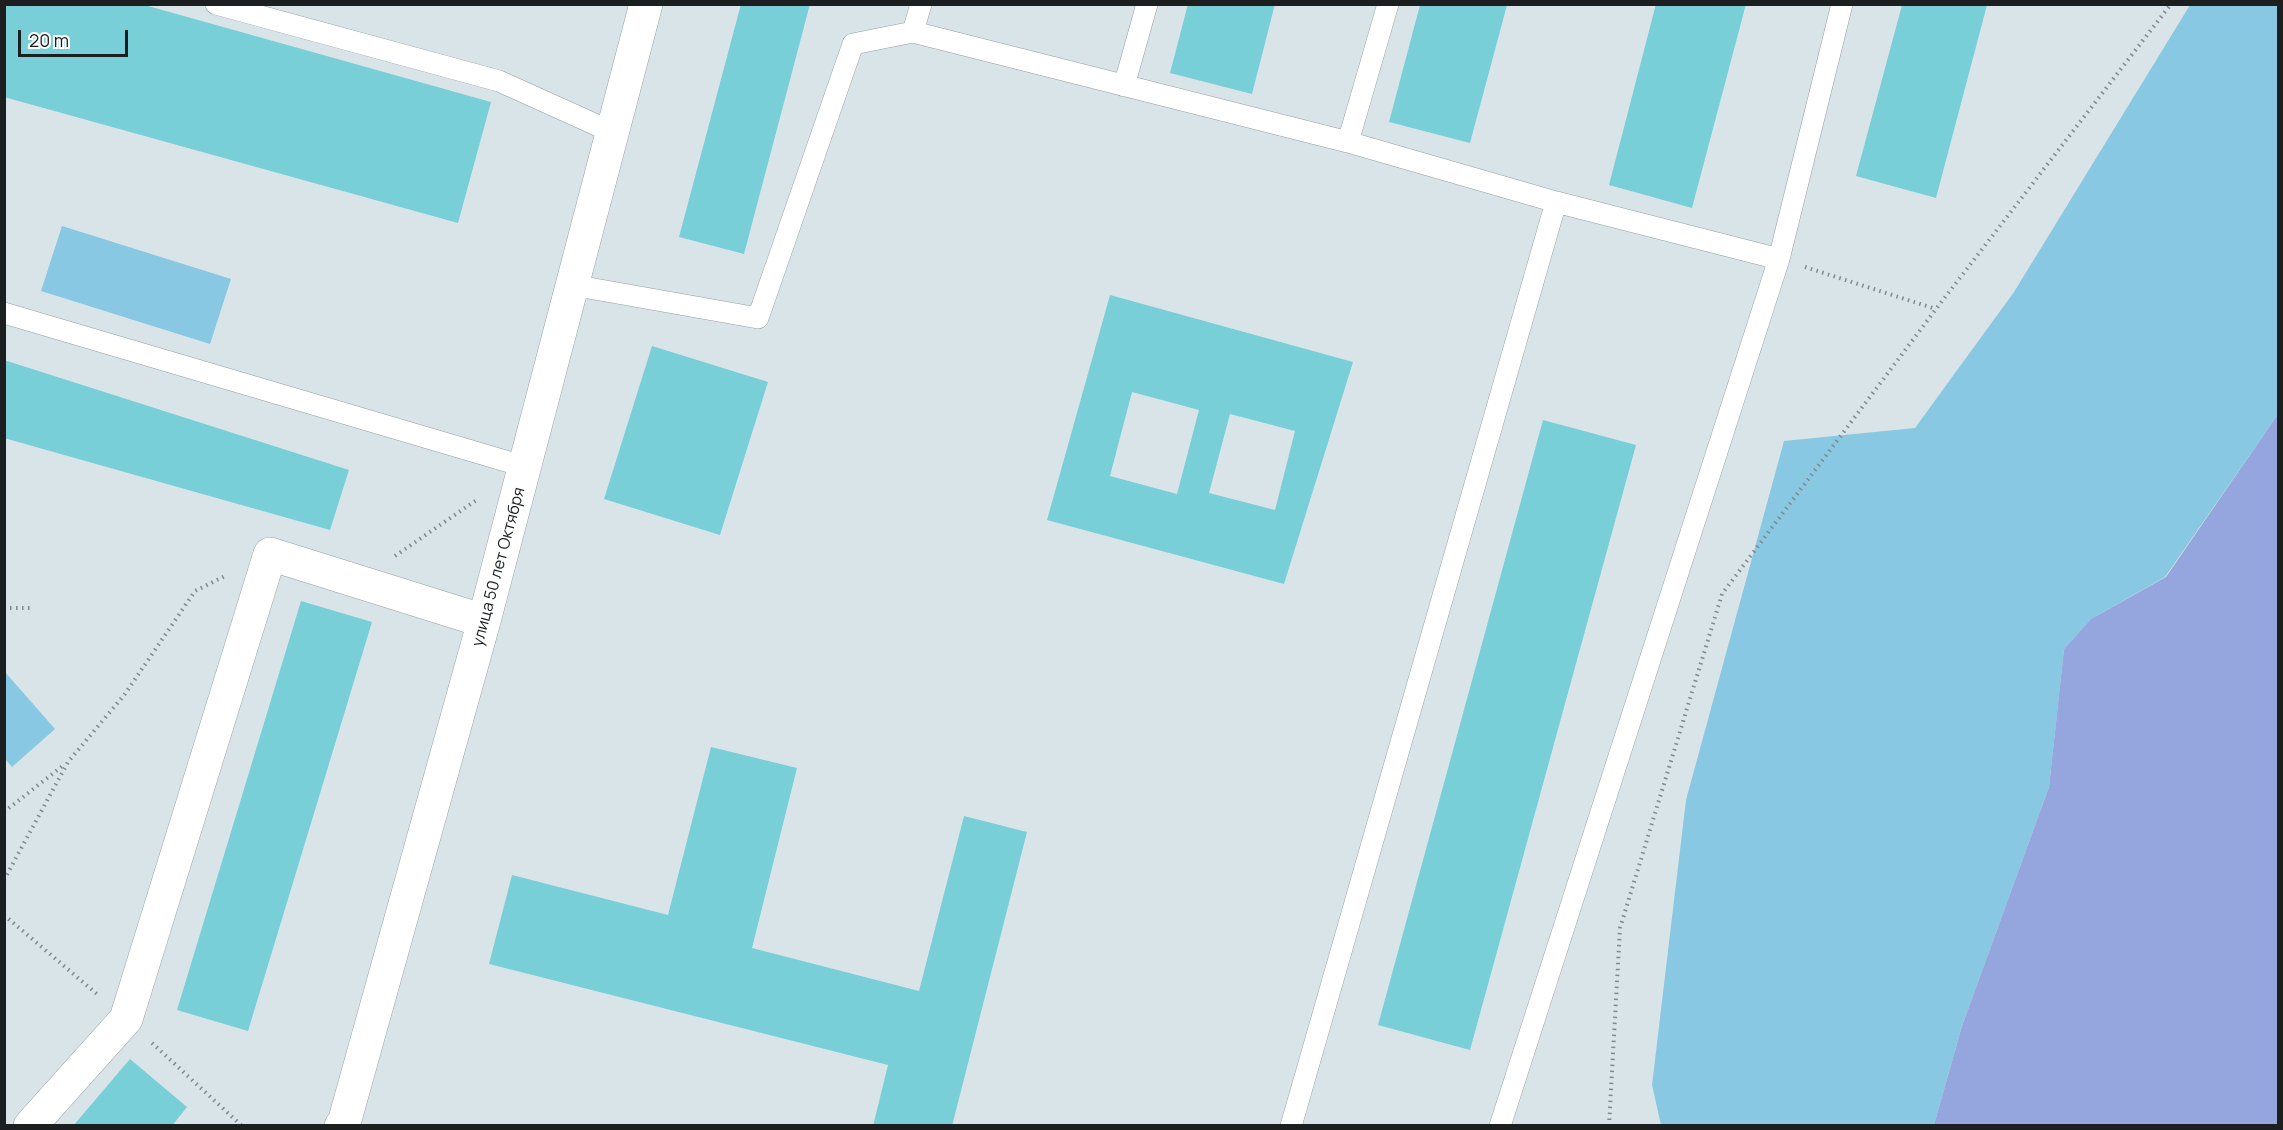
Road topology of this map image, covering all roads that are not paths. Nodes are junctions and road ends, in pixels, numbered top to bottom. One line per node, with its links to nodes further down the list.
1 (216, 4): 9 (lane)
2 (646, 4): 9 (street, улица 50 лет Октября)
3 (921, 4): 7 (lane)
4 (1147, 4): 8 (lane)
5 (1388, 4): 10 (lane)
6 (1842, 4): 12 (lane)
7 (913, 32): 8 (lane); 13 (lane)
8 (1124, 86): 10 (lane)
9 (612, 132): 13 (street, улица 50 лет Октября)
10 (1348, 142): 11 (lane)
11 (1556, 202): 12 (lane); 19 (lane)
12 (1779, 259): 20 (lane)
13 (572, 285): 15 (street, улица 50 лет Октября)
14 (4, 313): 15 (lane)
15 (526, 467): 16 (street, улица 50 лет Октября)
16 (484, 621): 17 (street, улица 50 лет Октября); 18 (street)
17 (344, 1124)
18 (30, 1125)
19 (1291, 1125)
20 (1500, 1125)

